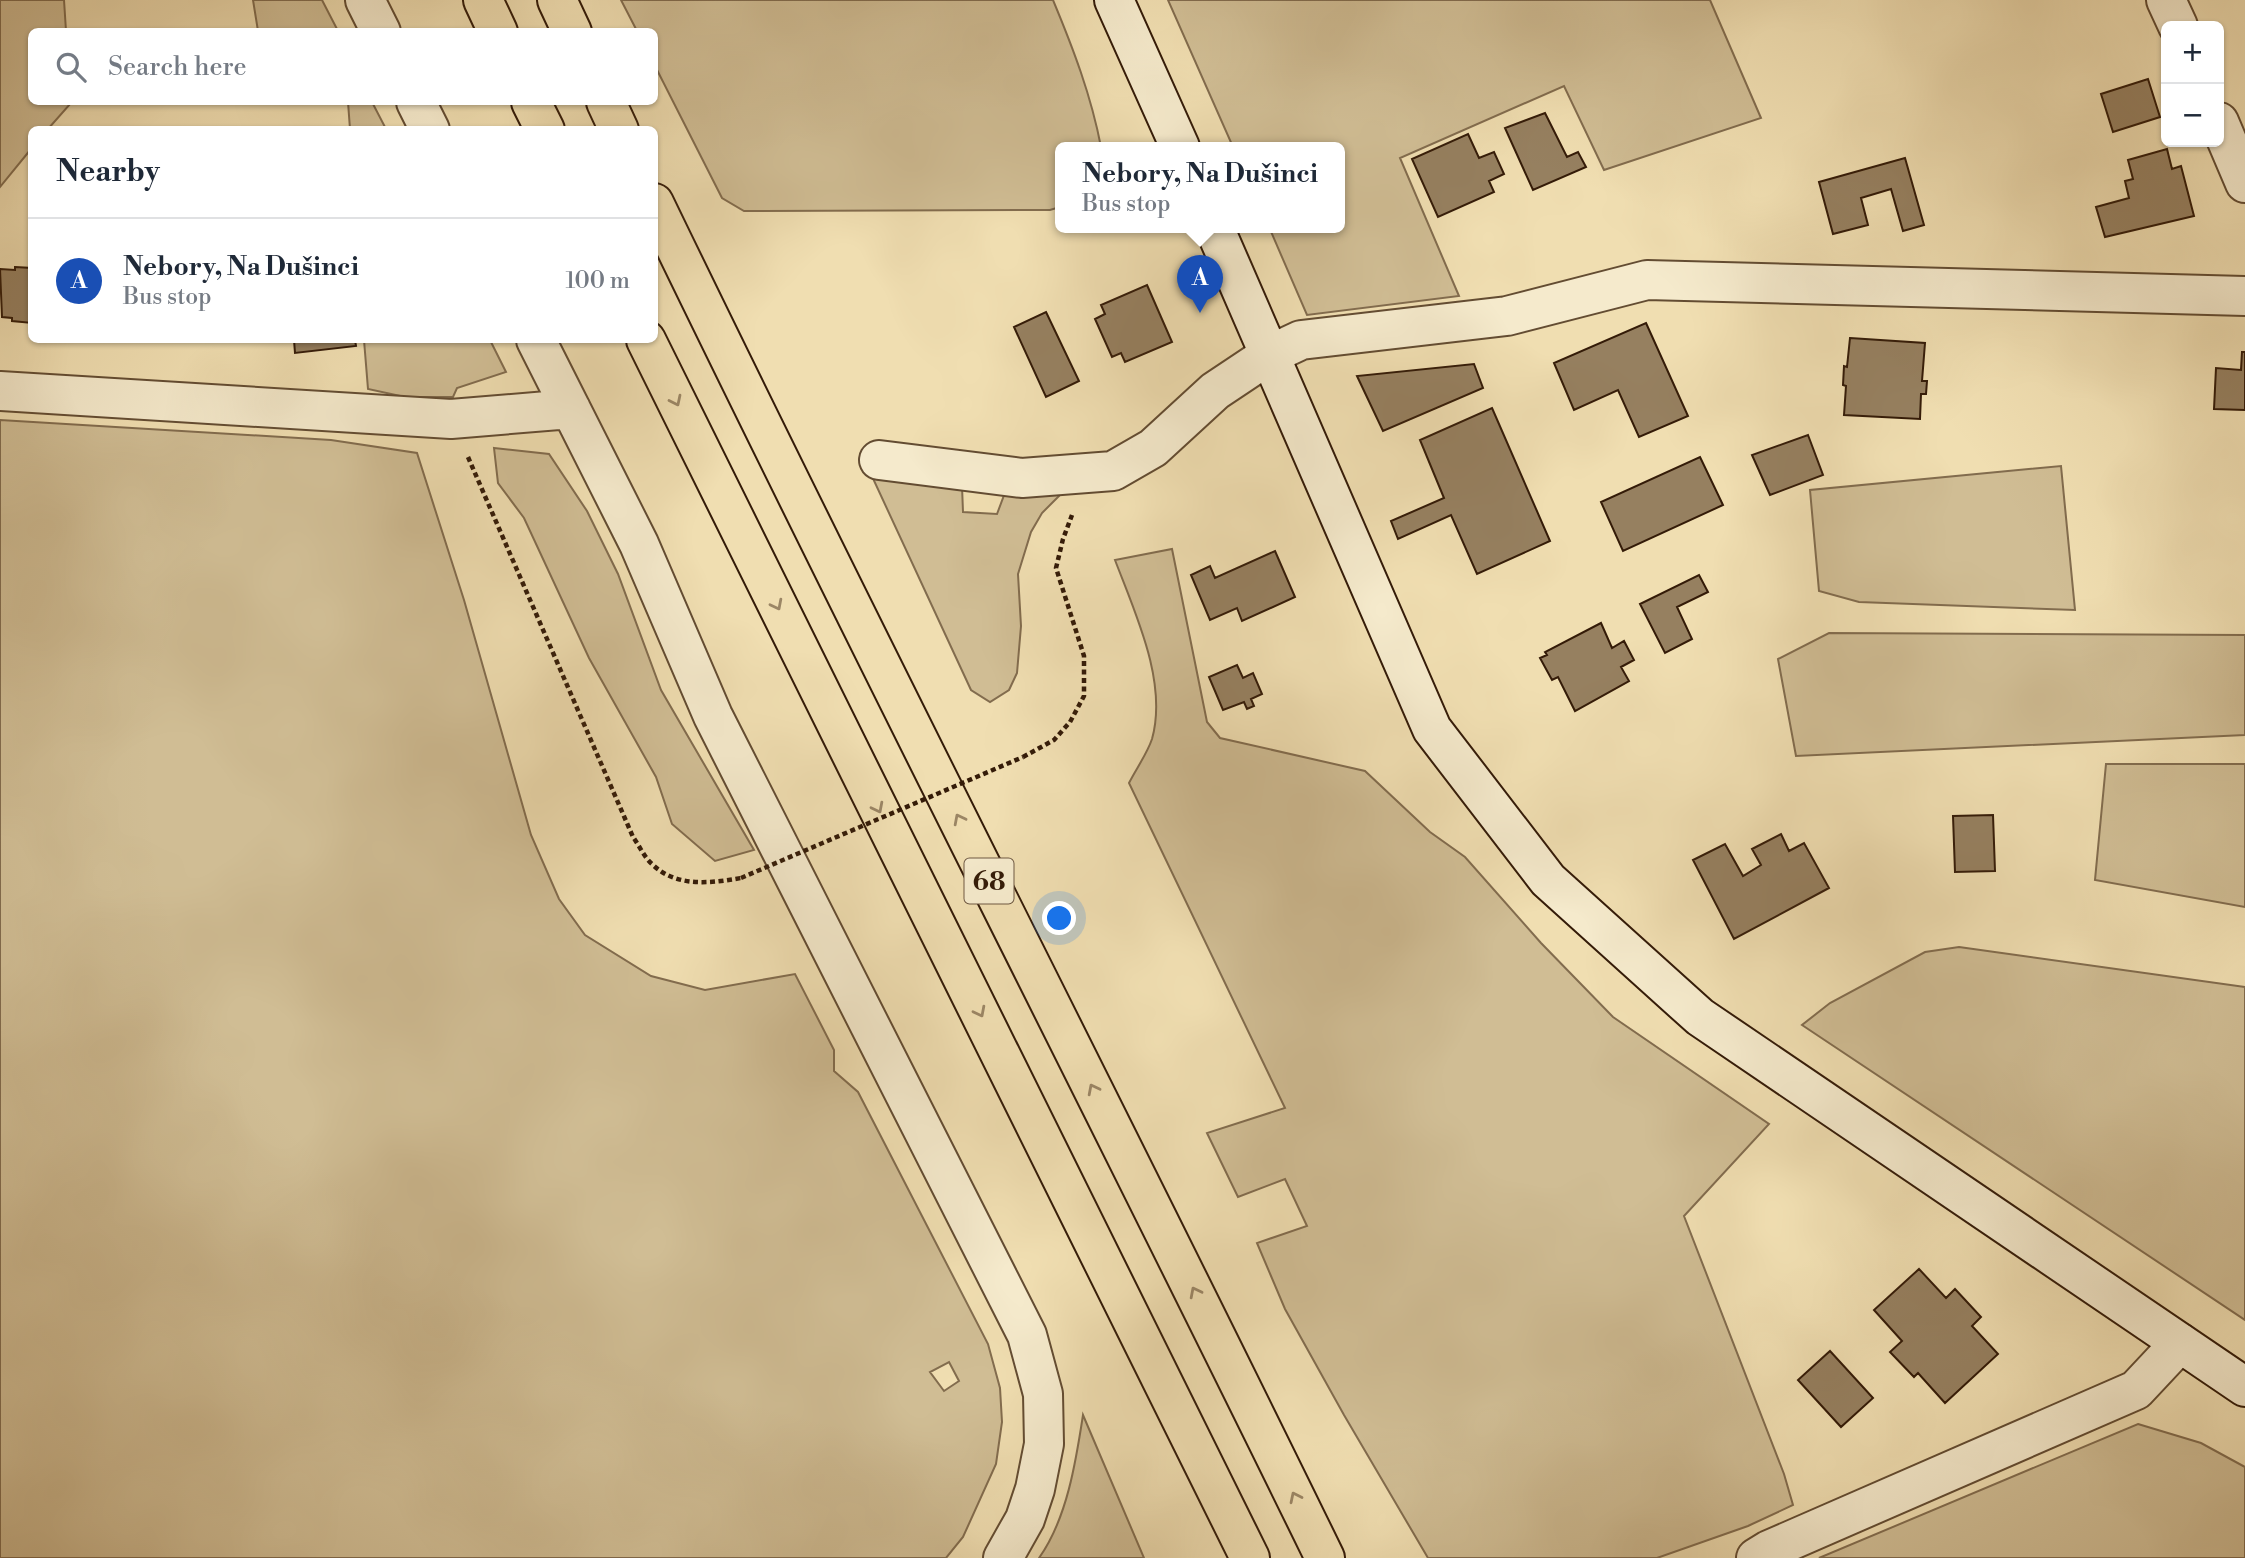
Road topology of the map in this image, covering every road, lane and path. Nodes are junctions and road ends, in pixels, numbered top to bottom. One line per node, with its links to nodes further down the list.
1 (365, 0): 7 (street)
2 (482, 0): 8 (highway)
3 (557, 0): 9 (highway)
4 (1114, 0): 17 (street)
5 (2166, 0): 6 (street)
6 (2176, 21)
7 (379, 28)
8 (496, 28)
9 (570, 28)
10 (418, 105): 13 (street)
11 (532, 105): 14 (highway)
12 (607, 105): 15 (highway)
13 (428, 126)
14 (543, 126)
15 (617, 126)
16 (2224, 134): 18 (street)
17 (1178, 142)
18 (2245, 183)
19 (658, 211): 34 (highway, 68, one-way to 19)
20 (1217, 233): 24 (street)
21 (2245, 296): 24 (street)
22 (538, 343): 26 (street)
23 (647, 343): 33 (highway, 68, one-way to 33)
24 (1269, 355): 29 (street); 30 (street)
25 (0, 391): 27 (street)
26 (571, 409): 27 (street); 32 (street)
27 (451, 419): 29 (path, bridge)
28 (879, 460): 29 (street)
29 (1113, 471)
30 (2180, 1343): 31 (street); 35 (street)
31 (2245, 1387)
32 (1003, 1558)
33 (1250, 1558)
34 (1325, 1558)
35 (1756, 1558)

